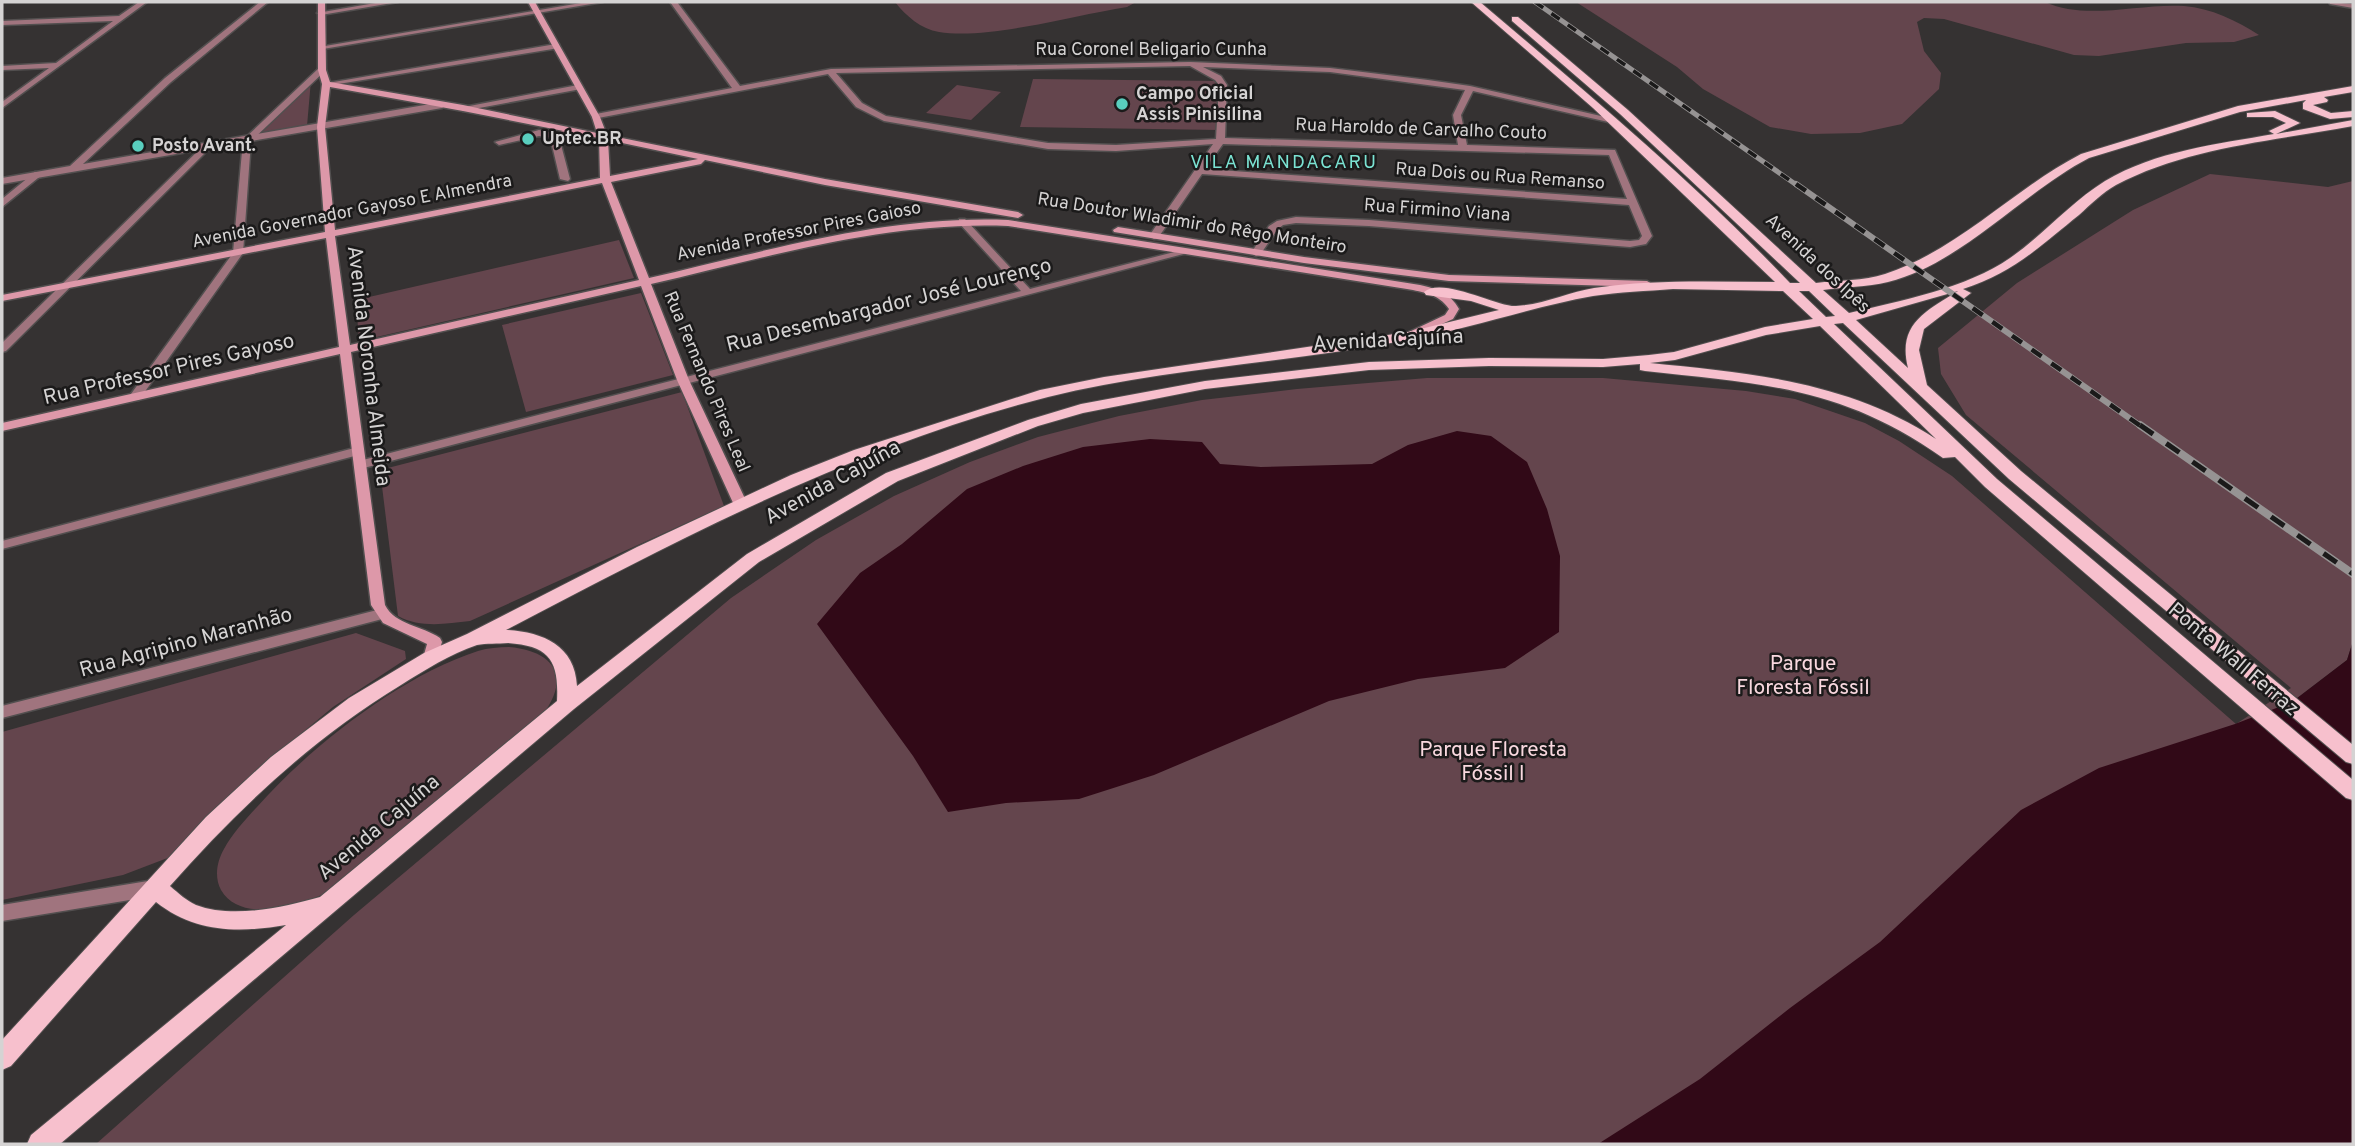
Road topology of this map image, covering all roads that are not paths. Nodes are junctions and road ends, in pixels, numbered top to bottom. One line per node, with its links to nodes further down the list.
1 (143, 2): 12 (street)
2 (264, 2): 45 (street)
3 (394, 2): 10 (street)
4 (599, 2): 11 (street)
5 (673, 2): 24 (street)
6 (1475, 2): 31 (main road, Avenida dos Ipês)
7 (1493, 2): 65 (main road, Avenida dos Ipês)
8 (2333, 2): 9 (street)
9 (2353, 6)
10 (321, 7): 15 (main road, Avenida Noronha Almeida)
11 (535, 7): 14 (main road, Rua Fernando Pires Leal); 15 (street)
12 (121, 18): 13 (street); 17 (street)
13 (2, 23)
14 (556, 46): 21 (street); 22 (main road, Rua Fernando Pires Leal)
15 (323, 47): 19 (main road, Avenida Noronha Almeida)
16 (1190, 64): 20 (street, Rua Coronel Beligario Cunha); 23 (street, Rua Coronel Beligario Cunha); 39 (street)
17 (57, 65): 18 (street); 27 (street)
18 (2, 68)
19 (322, 70): 21 (main road, Avenida Noronha Almeida); 38 (street)
20 (831, 71): 24 (street, Rua Coronel Beligario Cunha); 39 (street, Rua Haroldo de Carvalho Couto)
21 (326, 84): 26 (main road, Rua Doutor Wladimir do Rêgo Monteiro); 34 (main road, Avenida Noronha Almeida)
22 (578, 87): 28 (street); 30 (main road, Rua Fernando Pires Leal)
23 (1470, 88): 31 (street, Rua Coronel Beligario Cunha); 43 (street)
24 (738, 90): 30 (street, Rua Coronel Beligario Cunha)
25 (2353, 91): 29 (main road); 33 (main road)
26 (442, 105): 28 (main road, Rua Doutor Wladimir do Rêgo Monteiro); 34 (street)
27 (2, 106)
28 (463, 108): 35 (main road, Rua Doutor Wladimir do Rêgo Monteiro)
29 (2353, 113)
30 (596, 117): 37 (main road, Rua Fernando Pires Leal)
31 (1614, 122): 64 (main road, Avenida dos Ipês)
32 (2353, 123): 41 (main road)
33 (2191, 125): 41 (main road); 65 (main road, Avenida Cajuína)
34 (321, 127): 38 (street); 54 (main road, Avenida Noronha Almeida)
35 (567, 129): 36 (street); 37 (main road, Rua Doutor Wladimir do Rêgo Monteiro)
36 (558, 137): 40 (street); 48 (street)
37 (603, 137): 44 (main road, Rua Doutor Wladimir do Rêgo Monteiro); 49 (main road, Rua Fernando Pires Leal)
38 (247, 140): 42 (street); 57 (street)
39 (1220, 141): 43 (street, Rua Haroldo de Carvalho Couto); 46 (street)
40 (499, 142)
41 (2237, 142): 60 (main road)
42 (208, 146): 45 (street); 62 (street)
43 (1463, 147): 51 (street, Rua Haroldo de Carvalho Couto)
44 (710, 160): 49 (main road, Avenida Governador Gayoso E Almendra); 55 (main road, Rua Doutor Wladimir do Rêgo Monteiro)
45 (73, 169): 47 (street)
46 (1198, 171): 51 (street, Rua Dois ou Rua Remanso); 55 (street)
47 (38, 174): 50 (street); 52 (street)
48 (565, 179)
49 (605, 179): 54 (main road, Avenida Governador Gayoso E Almendra); 61 (main road, Rua Fernando Pires Leal)
50 (2, 181)
51 (1632, 202): 58 (street, Rua Firmino Viana)
52 (2, 204)
53 (962, 221): 56 (main road, Avenida Professor Pires Gaioso); 61 (main road, Avenida Professor Pires Gaioso); 67 (street)
54 (330, 233): 57 (main road, Avenida Governador Gayoso E Almendra); 74 (main road, Avenida Noronha Almeida)
55 (1154, 236): 58 (main road, Rua Doutor Wladimir do Rêgo Monteiro)
56 (1186, 252): 59 (main road, Avenida Professor Pires Gaioso); 67 (street, Rua Desembargador José Lourenço)
57 (238, 253): 62 (main road, Avenida Governador Gayoso E Almendra); 78 (street)
58 (1256, 253): 59 (main road, Rua Doutor Wladimir do Rêgo Monteiro)
59 (1272, 260): 63 (main road, Rua Doutor Wladimir do Rêgo Monteiro); 66 (main road, Avenida Professor Pires Gaioso)
60 (1988, 277): 70 (main road, Avenida Cajuína); 77 (main road)
61 (645, 281): 74 (main road, Avenida Professor Pires Gaioso); 76 (main road, Rua Fernando Pires Leal)
62 (66, 285): 68 (main road, Avenida Governador Gayoso E Almendra); 73 (street)
63 (1673, 285): 64 (main road, Avenida Cajuína); 69 (main road, Avenida Cajuína)
64 (1787, 287): 65 (main road, Avenida Cajuína); 70 (main road); 71 (main road, Avenida dos Ipês)
65 (1815, 287): 70 (main road, Avenida dos Ipês)
66 (1431, 292): 69 (main road); 72 (main road)
67 (1028, 293): 76 (street, Rua Desembargador José Lourenço)
68 (2, 298)
69 (1514, 311): 72 (main road, Avenida Cajuína)
70 (1847, 318): 71 (main road, Avenida Cajuína); 77 (main road, Avenida dos Ipês)
71 (1822, 321): 75 (main road, Avenida Cajuína); 81 (main road, Avenida dos Ipês)
72 (1408, 336): 82 (main road, Avenida Cajuína)
73 (2, 349)
74 (344, 351): 78 (main road, Rua Professor Pires Gayoso); 80 (main road, Avenida Noronha Almeida)
75 (1603, 363): 81 (main road); 89 (main road, Avenida Cajuína)
76 (683, 380): 80 (street, Rua Desembargador José Lourenço); 82 (main road, Rua Fernando Pires Leal)
77 (1926, 393): 84 (main road, Avenida dos Ipês)
78 (135, 397): 79 (main road, Rua Professor Pires Gayoso)
79 (2, 427)
80 (359, 458): 83 (street, Rua Desembargador José Lourenço); 86 (main road, Avenida Noronha Almeida)
81 (1991, 483): 85 (main road, Avenida dos Ipês)
82 (741, 505): 87 (main road, Avenida Cajuína)
83 (2, 545)
84 (2111, 558): 91 (main road, Ponte Wall Ferraz)
85 (2082, 563): 92 (main road, Ponte Wall Ferraz)
86 (381, 614): 88 (main road); 90 (street, Rua Agripino Maranhão)
87 (474, 639): 88 (main road, Avenida Cajuína); 89 (main road)
88 (431, 657): 93 (main road, Avenida Cajuína)
89 (567, 704): 94 (main road, Avenida Cajuína)
90 (2, 712)
91 (2353, 756)
92 (2353, 792)
93 (155, 888): 94 (main road); 95 (street); 96 (main road, Avenida Cajuína)
94 (329, 904): 97 (main road, Avenida Cajuína)
95 (2, 912)
96 (2, 1058)
97 (40, 1144)

